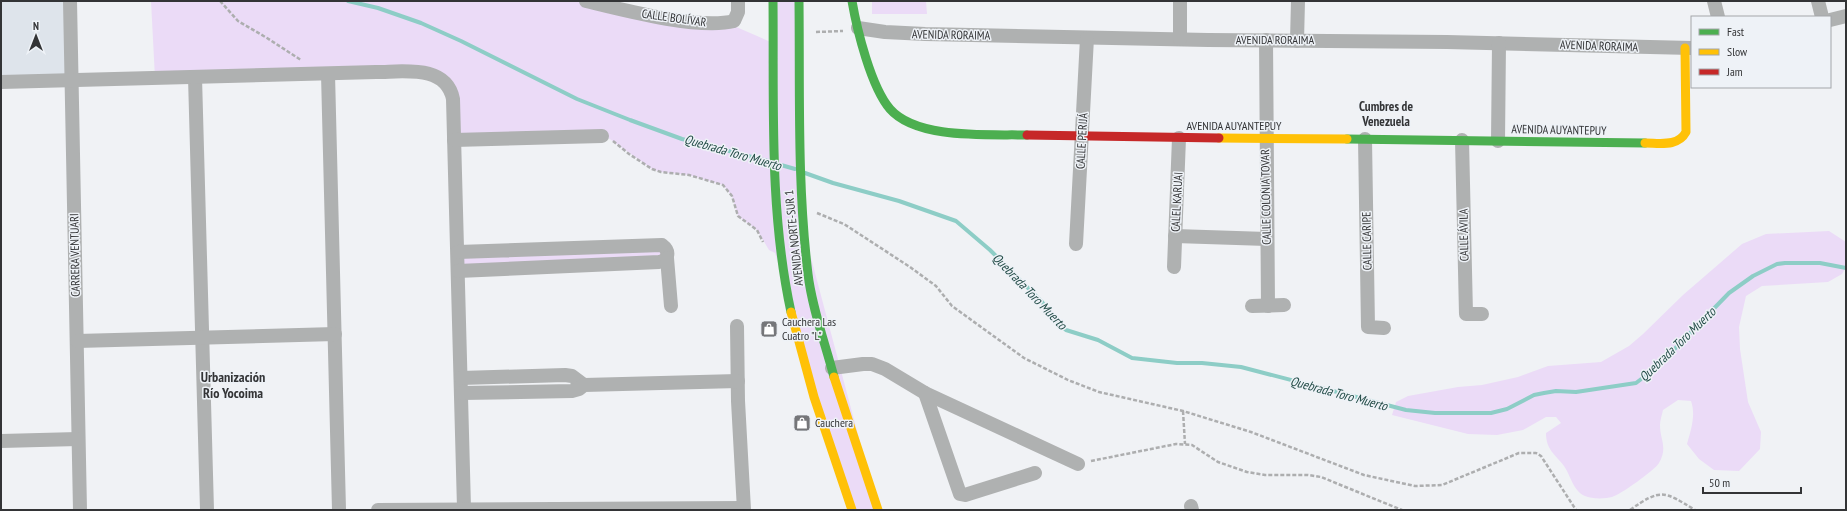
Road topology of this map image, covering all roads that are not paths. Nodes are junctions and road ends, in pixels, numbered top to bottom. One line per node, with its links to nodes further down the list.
1 (70, 1): 26 (street, CARRERA VENTUARI)
2 (586, 1): 12 (street, CALLE BOLÍVAR)
3 (631, 1): 12 (street)
4 (738, 1): 12 (street, CALLE BOLÍVAR)
5 (773, 1): 71 (main road, AVENIDA NORTE-SUR 1)
6 (799, 1): 55 (main road, AVENIDA NORTE-SUR 1)
7 (852, 1): 17 (main road, AVENIDA AUYANTEPUY)
8 (1180, 1): 19 (street)
9 (1298, 1): 21 (street)
10 (1714, 1): 13 (street)
11 (1818, 1): 14 (street)
12 (644, 14)
13 (1718, 16)
14 (1822, 16)
15 (1846, 16): 16 (street)
16 (1831, 20)
17 (858, 28): 18 (street, AVENIDA RORAIMA); 29 (main road, AVENIDA AUYANTEPUY)
18 (1087, 38): 19 (street, AVENIDA RORAIMA); 29 (street, CALLE PERIJÁ)
19 (1180, 39): 20 (street, AVENIDA RORAIMA)
20 (1266, 40): 21 (street, AVENIDA RORAIMA); 31 (street, CALLE COLONIA TOVAR)
21 (1297, 41): 22 (street, AVENIDA RORAIMA)
22 (1499, 43): 23 (street, AVENIDA RORAIMA); 35 (street)
23 (1689, 48): 35 (main road, AVENIDA AUYANTEPUY)
24 (328, 74): 25 (street); 33 (street); 52 (street)
25 (195, 77): 26 (street); 53 (street)
26 (71, 80): 27 (street); 54 (street, CARRERA VENTUARI)
27 (1, 82)
28 (602, 136): 33 (street)
29 (1082, 136): 30 (main road, AVENIDA AUYANTEPUY); 38 (street, CALLE PERIJÁ)
30 (1179, 138): 31 (main road, AVENIDA AUYANTEPUY); 36 (street, CALEL KARUAI)
31 (1266, 138): 32 (main road, AVENIDA AUYANTEPUY); 37 (street, CALLE COLONIA TOVAR)
32 (1366, 139): 34 (main road, AVENIDA AUYANTEPUY); 51 (street, CALLE CARIPE)
33 (454, 140): 40 (street)
34 (1462, 140): 35 (main road, AVENIDA AUYANTEPUY); 49 (street, CALLE ÁVILA)
35 (1498, 141)
36 (1175, 236): 37 (street); 43 (street, CALEL KARUAI)
37 (1267, 239): 48 (street, CALLE COLONIA TOVAR)
38 (1076, 244)
39 (557, 248): 40 (street); 41 (street); 42 (street)
40 (458, 252): 44 (street)
41 (667, 258): 42 (street); 46 (street)
42 (557, 266): 44 (street)
43 (1174, 267)
44 (458, 270): 56 (street)
45 (1284, 305): 48 (street)
46 (671, 306)
47 (1252, 306): 48 (street)
48 (1268, 306)
49 (1482, 314)
50 (737, 326): 57 (street)
51 (1384, 328)
52 (335, 334): 53 (street); 69 (street)
53 (203, 338): 54 (street); 68 (street)
54 (76, 341): 61 (street, CARRERA VENTUARI)
55 (832, 368): 60 (street); 72 (main road, AVENIDA NORTE-SUR 1)
56 (461, 378): 58 (street); 59 (street)
57 (738, 382): 58 (street); 66 (street)
58 (584, 385): 59 (street)
59 (462, 393): 65 (street)
60 (925, 393): 63 (street); 64 (street)
61 (78, 439): 62 (street); 67 (street, CARRERA VENTUARI)
62 (1, 442)
63 (1078, 464)
64 (1035, 473)
65 (463, 509): 66 (street); 70 (street)
66 (743, 509)
67 (80, 510)
68 (207, 510)
69 (338, 510)
70 (378, 510)
71 (852, 510)
72 (878, 510)

